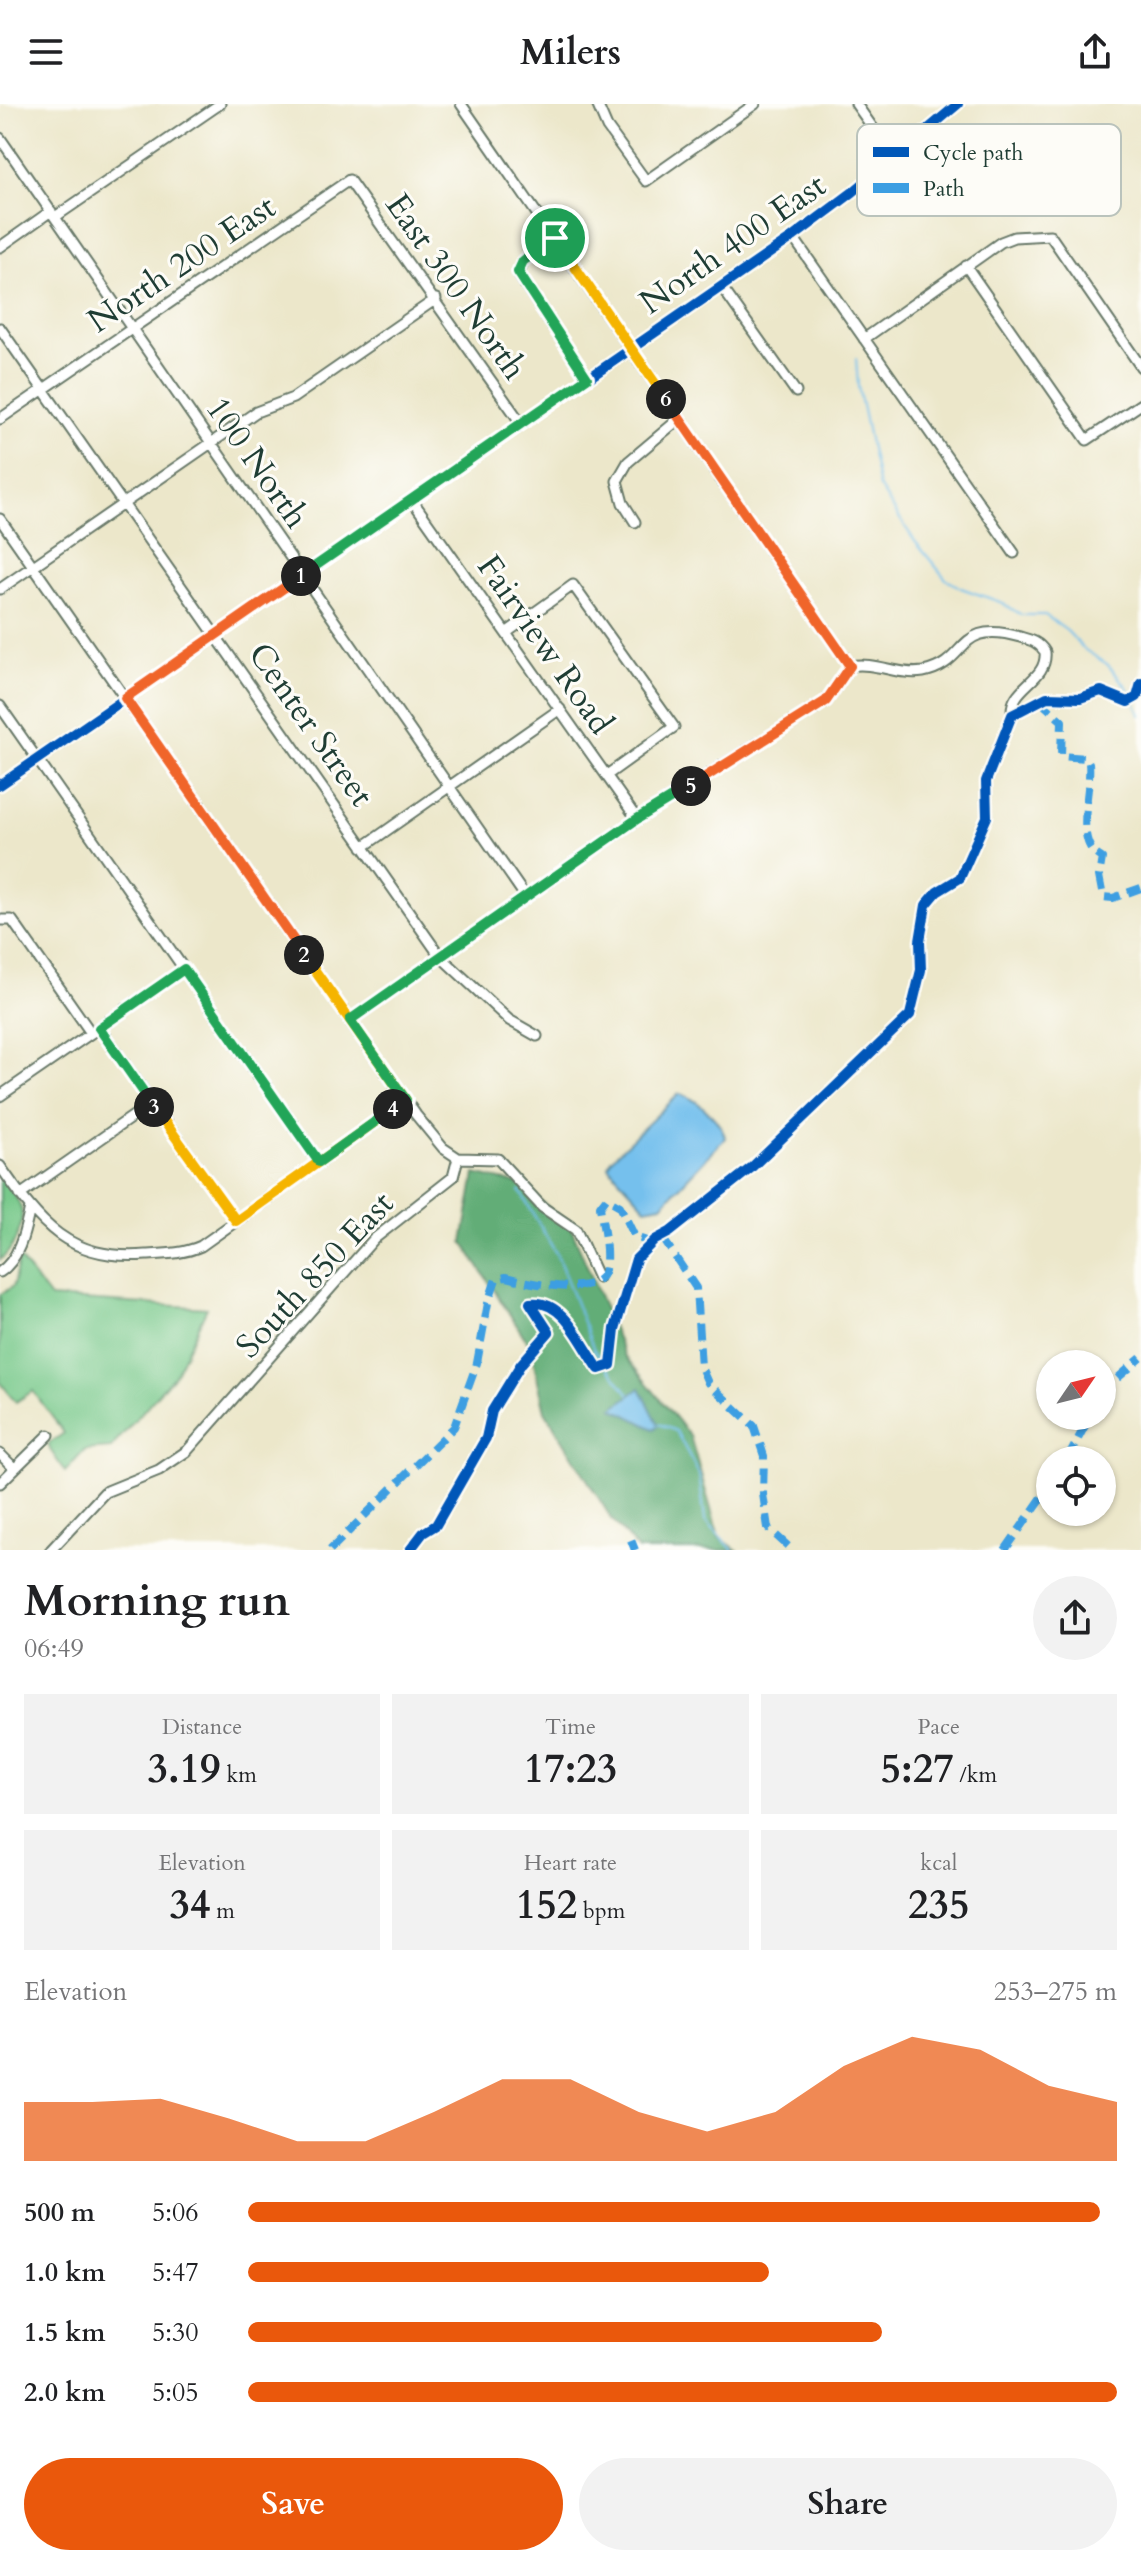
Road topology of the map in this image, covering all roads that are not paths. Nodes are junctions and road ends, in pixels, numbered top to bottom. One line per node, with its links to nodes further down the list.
1 (220, 104): 12 (street)
2 (461, 104): 14 (street)
3 (597, 104): 4 (street)
4 (755, 104)
5 (856, 104): 7 (street)
6 (958, 104): 8 (street, North 400 East)
7 (870, 124)
8 (934, 124)
9 (0, 138): 12 (street, 100 North)
10 (349, 180): 18 (street, East 300 North); 19 (street, North 200 East)
11 (857, 187): 13 (street, North 400 East)
12 (53, 214): 15 (street); 19 (street, 100 North)
13 (793, 237): 17 (street, North 400 East); 21 (street)
14 (555, 238): 22 (street); 24 (street)
15 (0, 247)
16 (966, 266): 21 (street); 23 (street); 27 (street)
17 (721, 286): 22 (street, North 400 East); 26 (street)
18 (436, 299): 30 (street, East 300 North); 31 (street)
19 (132, 327): 25 (street, North 200 East); 31 (street, 100 North)
20 (0, 328): 25 (street, Center Street)
21 (864, 339): 36 (street)
22 (630, 349): 24 (street, North 400 East); 29 (street)
23 (1141, 367)
24 (587, 378): 30 (street, North 400 East)
25 (43, 389): 28 (street, North 200 East); 33 (street, Center Street)
26 (796, 392)
27 (1141, 404)
28 (0, 419)
29 (679, 419): 35 (street); 42 (street)
30 (521, 423): 32 (street, North 400 East)
31 (213, 442): 33 (street); 38 (street, 100 North)
32 (412, 500): 38 (street, North 400 East); 40 (street, Fairview Road)
33 (123, 503): 37 (street); 41 (street, Center Street)
34 (0, 519): 37 (street)
35 (635, 522)
36 (1014, 553)
37 (33, 566): 39 (street); 43 (street)
38 (304, 574): 41 (street, North 400 East); 50 (street, 100 North)
39 (0, 589)
40 (506, 633): 45 (street, Fairview Road); 48 (street)
41 (215, 636): 43 (street, North 400 East); 52 (street, Center Street)
42 (850, 666): 46 (street); 51 (street)
43 (125, 698): 47 (street, North 400 East); 57 (street)
44 (0, 706): 47 (street)
45 (560, 709): 48 (street, Fairview Road); 50 (street)
46 (1012, 715)
47 (37, 759): 49 (street, North 400 East); 56 (street)
48 (607, 775): 51 (street, Fairview Road)
49 (0, 785)
50 (450, 786): 52 (street); 53 (street, 100 North)
51 (637, 819): 53 (street)
52 (363, 847): 55 (street, Center Street)
53 (525, 896): 55 (street)
54 (0, 920): 58 (street)
55 (440, 956): 57 (street); 59 (street, Center Street)
56 (184, 969): 58 (street); 64 (street)
57 (350, 1020): 61 (street)
58 (95, 1030): 60 (street); 62 (street)
59 (537, 1036)
60 (0, 1096)
61 (406, 1100): 63 (street); 64 (street)
62 (152, 1103): 66 (street); 68 (street)
63 (458, 1158): 70 (street); 75 (street, South 850 East)
64 (319, 1162): 68 (street)
65 (0, 1166): 66 (street)
66 (20, 1195): 67 (street)
67 (30, 1208): 68 (street); 69 (street)
68 (236, 1221)
69 (0, 1272)
70 (598, 1278)
71 (49, 1435): 73 (street)
72 (0, 1454): 73 (street)
73 (14, 1468): 74 (street)
74 (0, 1483)
75 (51, 1550)

